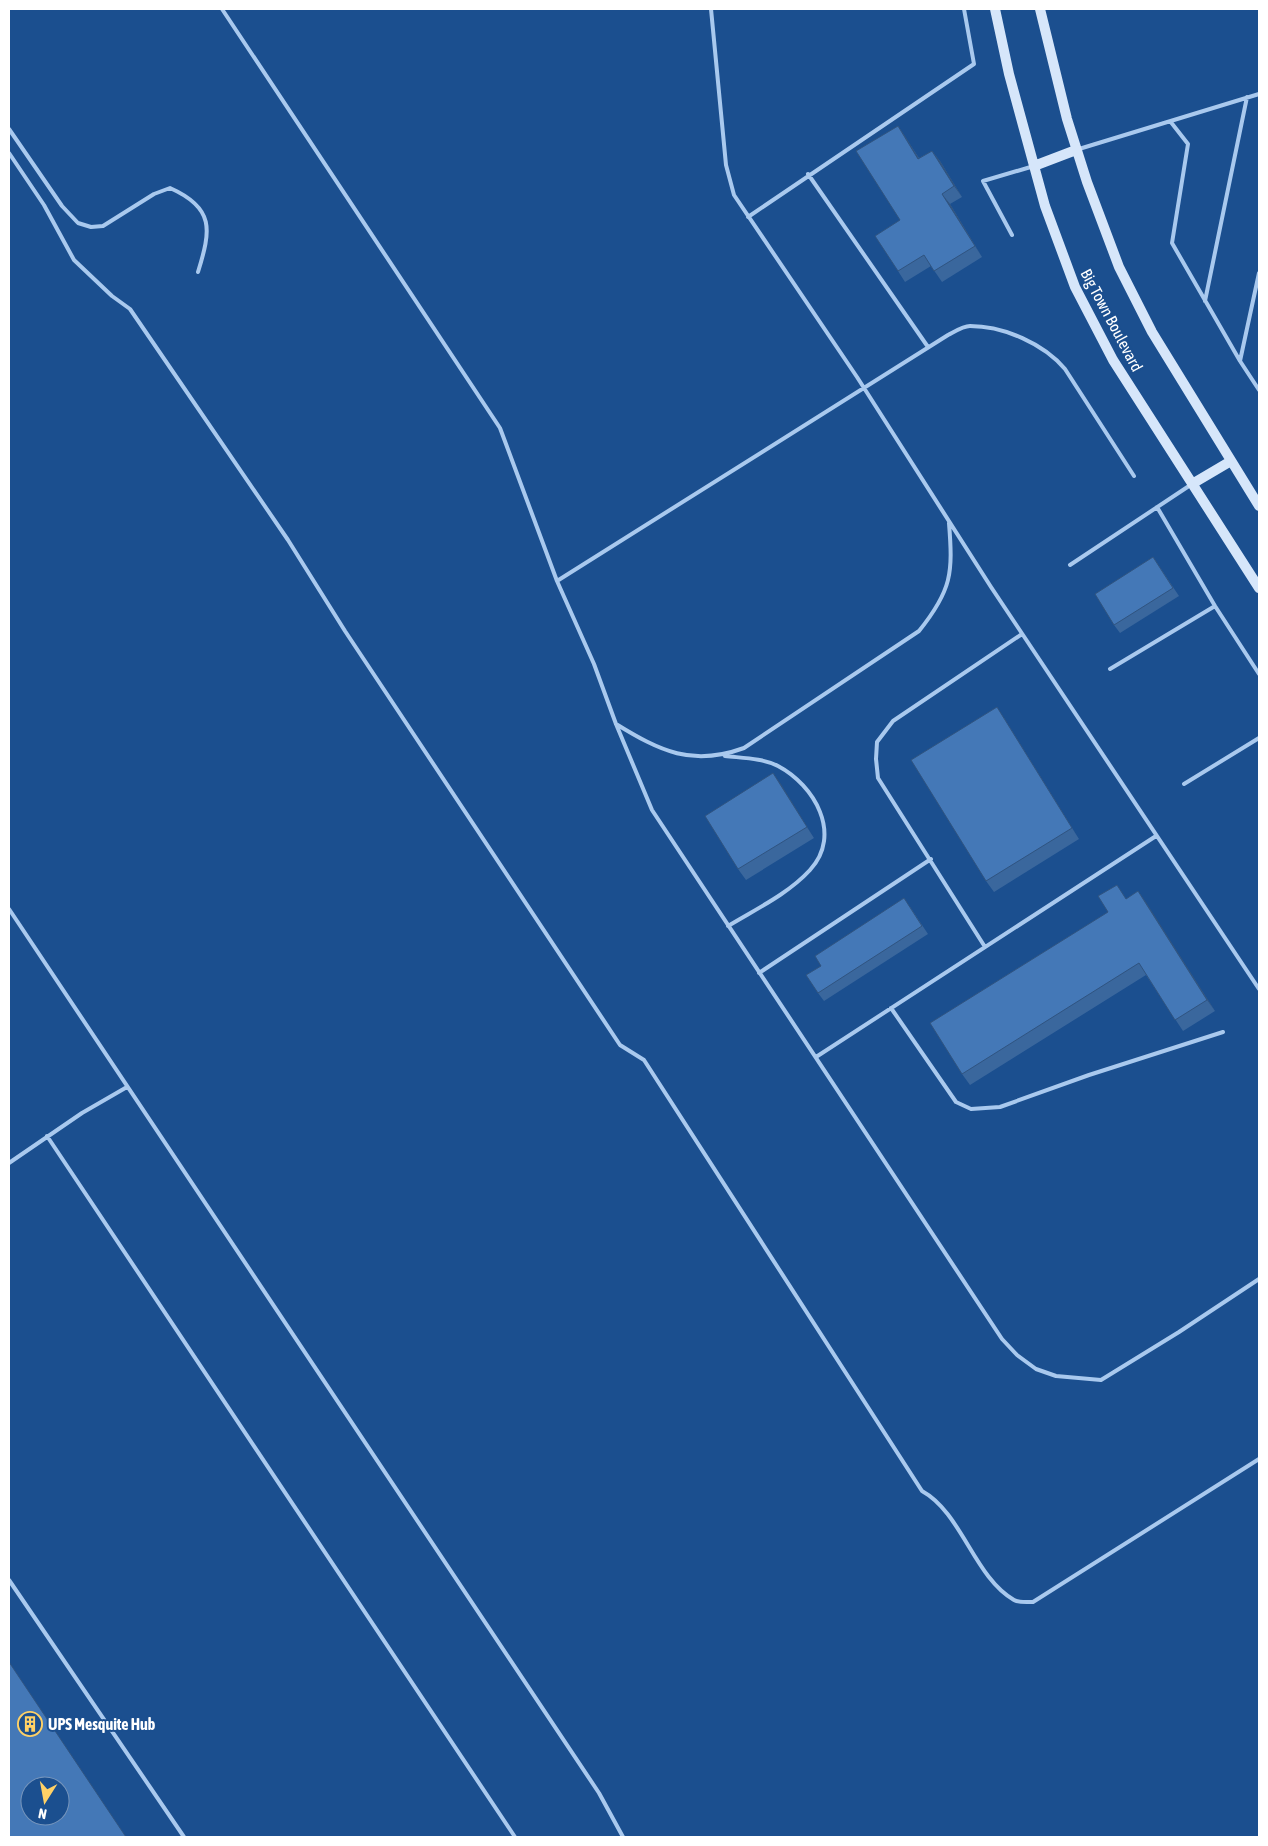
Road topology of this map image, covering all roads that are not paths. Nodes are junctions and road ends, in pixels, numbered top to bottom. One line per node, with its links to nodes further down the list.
1 (222, 9): 30 (lane)
2 (711, 9): 14 (lane)
3 (964, 9): 13 (lane)
4 (995, 9): 12 (main road, Big Town Boulevard)
5 (1040, 9): 10 (main road, Big Town Boulevard)
6 (1259, 94): 7 (lane)
7 (1247, 97): 8 (lane); 18 (lane)
8 (1170, 121): 10 (lane); 18 (lane)
9 (9, 129): 16 (lane)
10 (1076, 150): 12 (main road); 23 (main road, Big Town Boulevard)
11 (9, 153): 54 (lane)
12 (1034, 166): 15 (lane); 25 (main road, Big Town Boulevard)
13 (808, 174): 14 (lane); 19 (lane)
14 (748, 217): 21 (lane)
15 (1012, 235)
16 (198, 272)
17 (1259, 273): 20 (lane)
18 (1205, 301): 20 (lane)
19 (928, 347): 21 (lane); 24 (lane)
20 (1240, 361): 22 (lane)
21 (865, 388): 28 (lane); 30 (lane)
22 (1259, 390)
23 (1231, 461): 25 (main road); 26 (main road, Big Town Boulevard)
24 (1134, 476)
25 (1192, 484): 27 (lane); 31 (main road, Big Town Boulevard)
26 (1259, 506)
27 (1157, 507): 29 (lane); 32 (lane)
28 (948, 520): 33 (lane); 38 (lane)
29 (1070, 565)
30 (557, 581): 36 (lane)
31 (1259, 588)
32 (1215, 606): 34 (lane); 35 (lane)
33 (1022, 634): 40 (lane); 41 (lane)
34 (1110, 669)
35 (1259, 674)
36 (616, 724): 38 (lane); 43 (lane)
37 (1259, 738): 39 (lane)
38 (721, 755): 43 (lane)
39 (1184, 784)
40 (1156, 836): 44 (lane); 46 (lane)
41 (931, 859): 44 (lane); 45 (lane)
42 (9, 909): 50 (lane)
43 (728, 926): 45 (lane)
44 (985, 947): 47 (lane)
45 (759, 974): 49 (lane)
46 (1259, 989)
47 (891, 1008): 48 (lane); 49 (lane)
48 (1223, 1032)
49 (816, 1057): 53 (lane)
50 (127, 1086): 51 (lane); 58 (lane)
51 (47, 1136): 52 (lane); 57 (lane)
52 (9, 1162)
53 (1259, 1278)
54 (1259, 1459)
55 (9, 1580): 56 (lane)
56 (184, 1837)
57 (515, 1837)
58 (623, 1837)

